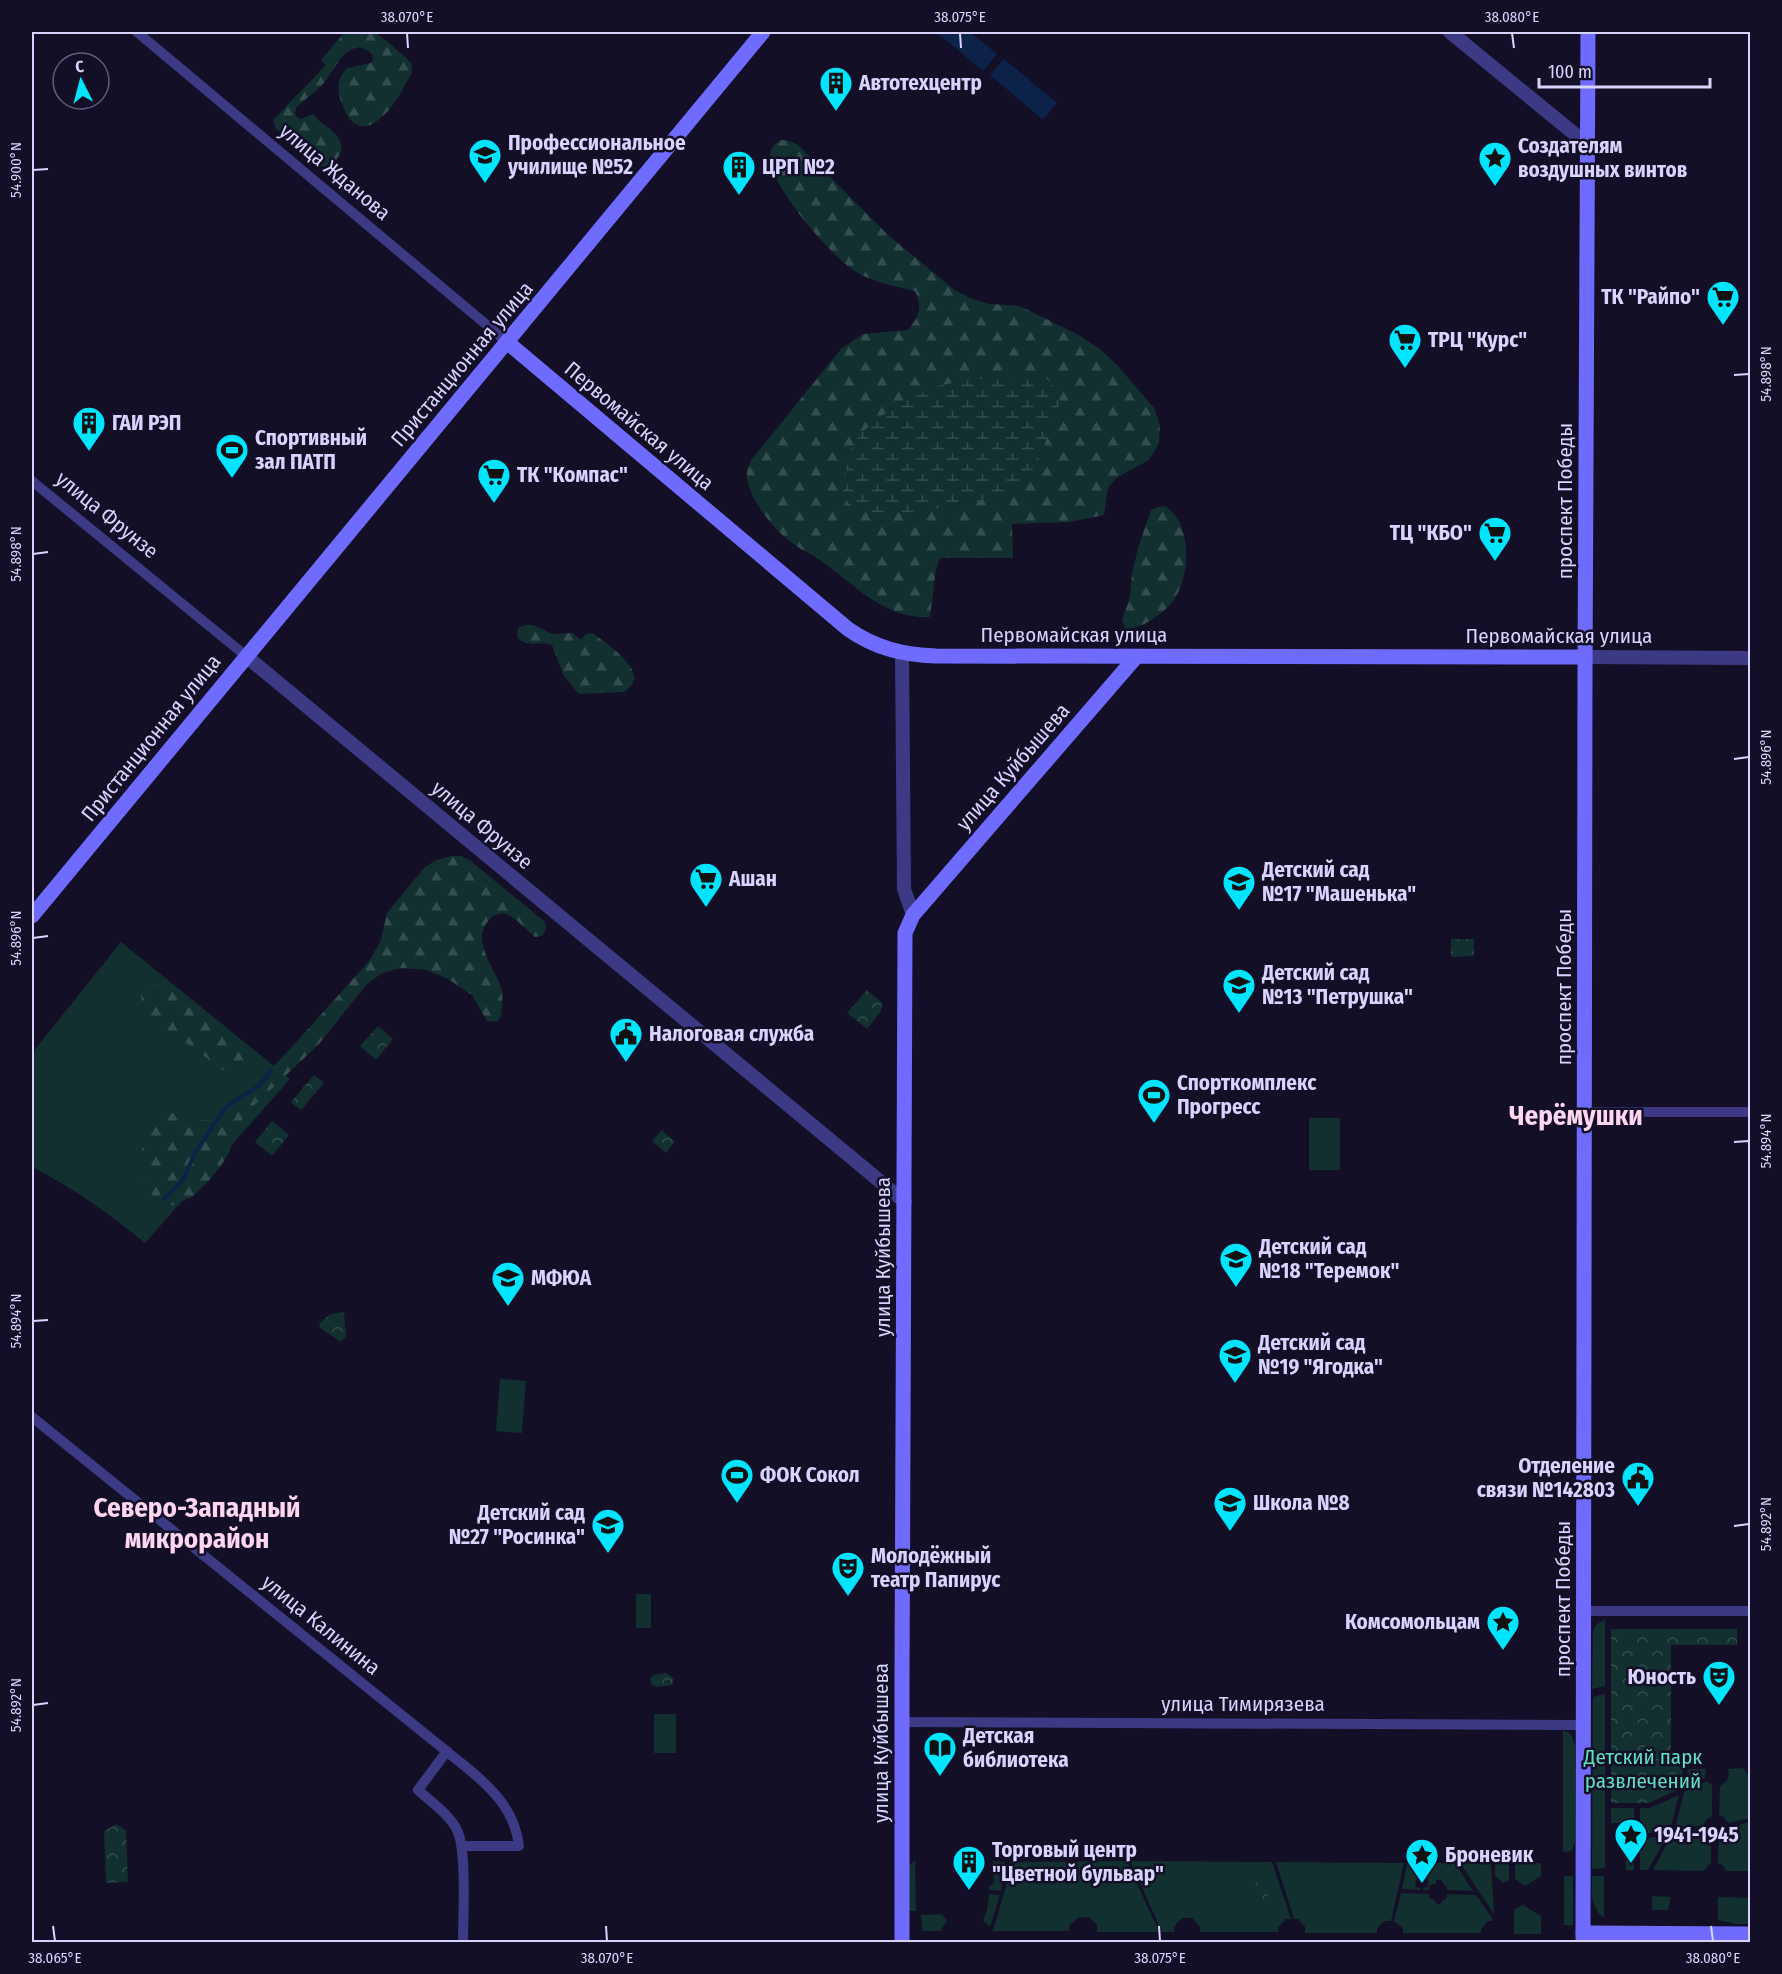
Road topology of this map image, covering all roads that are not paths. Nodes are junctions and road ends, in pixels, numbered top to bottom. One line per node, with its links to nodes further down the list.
1 (137, 32): 6 (street, улица Жданова)
2 (763, 32): 6 (main road, Пристанционная улица)
3 (1450, 32): 5 (street)
4 (1588, 32): 5 (main road, проспект Победы)
5 (1588, 145): 11 (main road, проспект Победы)
6 (507, 342): 8 (main road, Первомайская улица); 9 (main road, Пристанционная улица)
7 (32, 481): 9 (street, улица Фрунзе)
8 (902, 653): 10 (main road, Первомайская улица); 13 (street)
9 (246, 656): 14 (main road, Пристанционная улица); 17 (street, улица Фрунзе)
10 (1136, 657): 11 (main road, Первомайская улица); 13 (main road, улица Куйбышева)
11 (1585, 657): 12 (street, Первомайская улица); 15 (main road, проспект Победы)
12 (1750, 658)
13 (913, 915): 17 (main road, улица Куйбышева)
14 (32, 916)
15 (1585, 1112): 16 (street); 19 (main road, проспект Победы)
16 (1750, 1112)
17 (905, 1202): 21 (main road, улица Куйбышева)
18 (32, 1417): 23 (street, улица Калинина)
19 (1584, 1611): 20 (street); 22 (main road, проспект Победы)
20 (1750, 1611)
21 (902, 1722): 22 (street, улица Тимирязева); 28 (main road, улица Куйбышева)
22 (1584, 1725): 26 (main road, проспект Победы)
23 (447, 1751): 24 (street); 24 (street, улица Калинина)
24 (462, 1846): 27 (street)
25 (1750, 1934): 26 (main road)
26 (1583, 1938)
27 (463, 1942)
28 (902, 1942)

